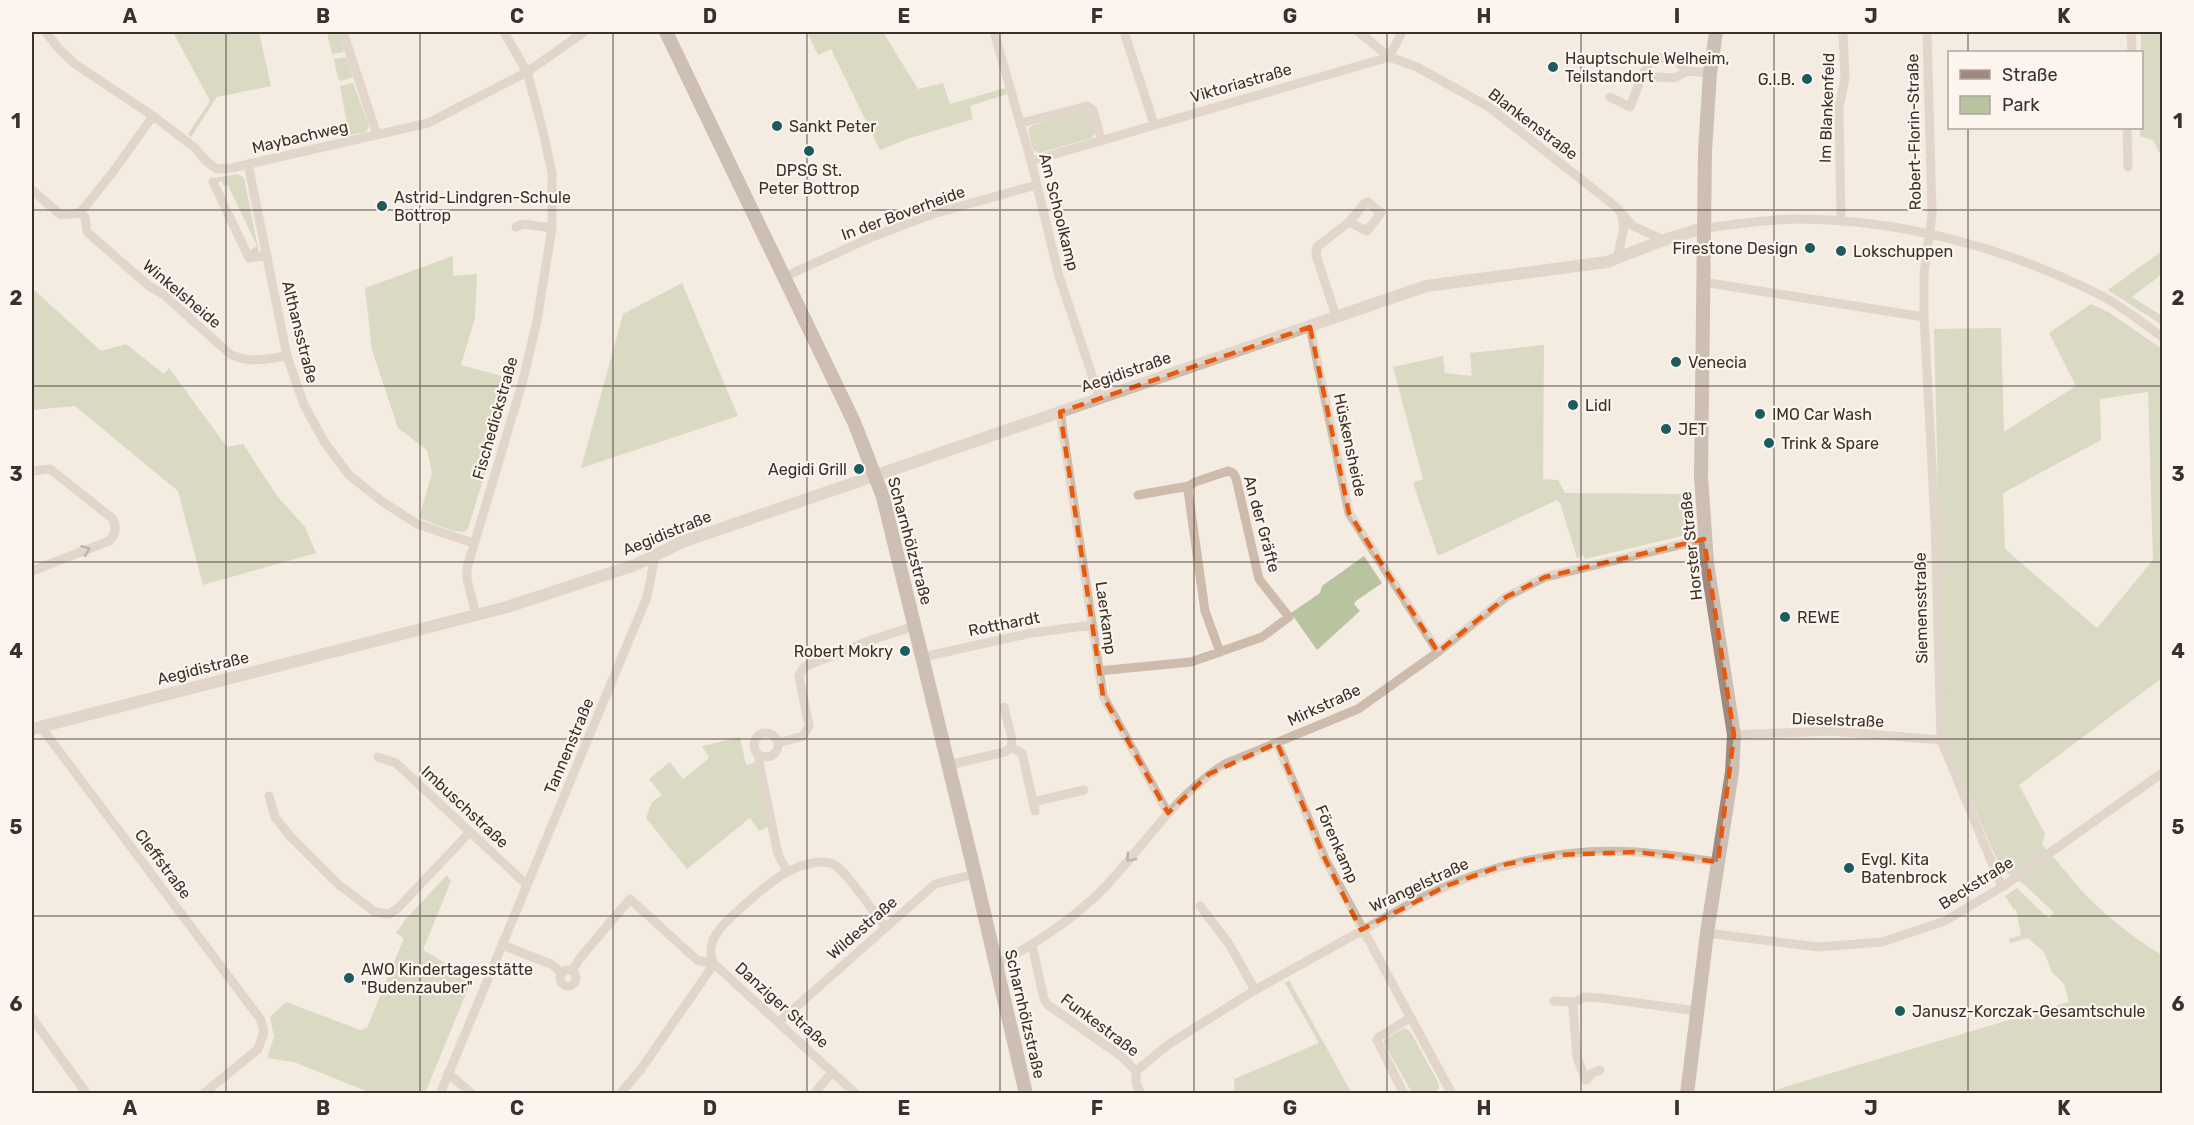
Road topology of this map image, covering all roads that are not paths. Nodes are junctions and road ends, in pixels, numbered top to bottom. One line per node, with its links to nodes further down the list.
1 (46, 32): 21 (street, Maybachweg)
2 (344, 32): 25 (street)
3 (504, 32): 17 (street, Fischedickstraße)
4 (584, 32): 17 (street, Maybachweg)
5 (666, 32): 44 (main road, Scharnhölzstraße)
6 (994, 32): 22 (street, Am Schoolkamp)
7 (1124, 32): 23 (street)
8 (1359, 32): 15 (street, Blankenstraße)
9 (1402, 32): 15 (street)
10 (1716, 32): 18 (main road, Horster Straße)
11 (1843, 32): 35 (street, Im Blankenfeld)
12 (1927, 32): 40 (street, Robert-Florin-Straße)
13 (2131, 32): 14 (street)
14 (2132, 51)
15 (1389, 57): 23 (street, Viktoriastraße); 34 (street, Blankenstraße)
16 (1688, 71): 18 (street); 19 (street); 19 (street)
17 (527, 72): 25 (street, Maybachweg); 38 (street, Fischedickstraße)
18 (1710, 73): 39 (main road, Horster Straße)
19 (1642, 76): 20 (street)
20 (1610, 96)
21 (153, 116): 28 (street, Maybachweg); 33 (street)
22 (1021, 123): 26 (street); 27 (street, Am Schoolkamp)
23 (1154, 124): 26 (street, Viktoriastraße)
24 (2127, 129): 29 (street)
25 (377, 135): 28 (street, Maybachweg)
26 (1101, 140): 27 (street, Viktoriastraße)
27 (1031, 161): 31 (street, Am Schoolkamp)
28 (248, 164): 42 (street, Althansstraße)
29 (2128, 167)
30 (213, 182): 42 (street)
31 (1036, 185): 44 (street, In der Boverheide); 51 (street, Am Schoolkamp)
32 (32, 190): 33 (street)
33 (80, 213): 50 (street, Winkelsheide)
34 (1622, 214): 41 (street, Blankenstraße); 43 (street)
35 (1841, 221): 39 (street); 40 (street)
36 (1349, 222): 46 (street)
37 (516, 227): 38 (street)
38 (552, 228): 58 (street, Fischedickstraße)
39 (1703, 228): 41 (street, Aegidistraße); 45 (main road, Horster Straße)
40 (1928, 232): 47 (street, Siemensstraße); 49 (street)
41 (1664, 240): 43 (street, Aegidistraße)
42 (267, 255): 50 (street, Althansstraße)
43 (1617, 260): 46 (street, Aegidistraße)
44 (784, 277): 54 (main road, Scharnhölzstraße)
45 (1703, 282): 47 (street); 57 (main road, Horster Straße)
46 (1336, 316): 48 (street, Aegidistraße)
47 (1924, 317): 71 (street, Siemensstraße)
48 (1310, 327): 51 (street, Aegidistraße); 64 (street, Hüskensheide)
49 (2163, 337)
50 (287, 356): 58 (street, Althansstraße)
51 (1100, 399): 52 (street, Aegidistraße)
52 (1060, 412): 54 (street, Aegidistraße); 62 (street, Laerkamp)
53 (32, 471): 60 (street, one-way to 53)
54 (875, 476): 59 (street, Aegidistraße); 63 (main road, Scharnhölzstraße)
55 (1189, 486): 56 (street, An der Gräfte); 65 (street); 65 (street, An der Gräfte)
56 (1138, 495)
57 (1704, 539): 64 (street, Mirkstraße); 70 (main road, Horster Straße)
58 (473, 543): 61 (street, Fischedickstraße)
59 (655, 556): 61 (street, Aegidistraße); 86 (street, Tannenstraße)
60 (32, 571)
61 (476, 615): 69 (street, Aegidistraße)
62 (1092, 625): 66 (street, Rotthardt); 67 (street, Laerkamp)
63 (915, 626): 66 (main road, Scharnhölzstraße); 72 (street)
64 (1438, 651): 73 (street, Mirkstraße)
65 (1220, 652): 67 (street, An der Gräfte)
66 (923, 657): 77 (main road, Scharnhölzstraße)
67 (1098, 671): 81 (street, Laerkamp)
68 (1005, 707): 74 (street)
69 (36, 728): 109 (street, Cleffstraße)
70 (1734, 735): 71 (street, Dieselstraße); 83 (main road, Horster Straße)
71 (1941, 740): 87 (street, Siemensstraße)
72 (778, 743): 75 (street); 75 (street)
73 (1277, 743): 81 (street, Mirkstraße); 90 (street, Förenkamp)
74 (1011, 747): 77 (street); 79 (street)
75 (759, 754): 84 (street)
76 (378, 757): 82 (street, Imbuschstraße)
77 (949, 765): 85 (main road, Scharnhölzstraße)
78 (2163, 773): 87 (street, Beckstraße)
79 (1084, 790)
80 (268, 796): 82 (street)
81 (1168, 813): 93 (street, Mirkstraße, one-way to 93)
82 (469, 833): 86 (street, Imbuschstraße)
83 (1718, 862): 90 (street, Wrangelstraße); 91 (main road, Horster Straße)
84 (788, 872): 89 (street); 94 (street)
85 (975, 874): 89 (street, Wildestraße); 95 (main road, Scharnhölzstraße)
86 (527, 885): 92 (street, Tannenstraße)
87 (2002, 887): 91 (street, Beckstraße)
88 (1200, 906): 96 (street)
89 (885, 927): 102 (street, Wildestraße)
90 (1362, 930): 96 (street, Wrangelstraße); 101 (street, Förenkamp)
91 (1707, 933): 99 (main road, Horster Straße)
92 (502, 945): 94 (street, Danziger Straße); 106 (street, Tannenstraße)
93 (1032, 945): 95 (street, Mirkstraße); 104 (street, Funkestraße)
94 (714, 964): 102 (street, Danziger Straße); 112 (street)
95 (997, 965): 115 (main road, Scharnhölzstraße)
96 (1255, 990): 104 (street, Wrangelstraße)
97 (1554, 1000): 98 (street)
98 (1574, 1002): 99 (street); 103 (street)
99 (1697, 1011): 118 (main road, Horster Straße)
100 (32, 1018): 108 (street)
101 (1410, 1018): 107 (street, Förenkamp); 117 (street)
102 (779, 1022): 105 (street, Danziger Straße)
103 (1600, 1070)
104 (1136, 1071): 116 (street, Funkestraße)
105 (832, 1072): 113 (street); 114 (street, Danziger Straße)
106 (448, 1073): 110 (street, Tannenstraße); 111 (street)
107 (1448, 1092)
108 (87, 1094)
109 (203, 1094)
110 (440, 1094)
111 (472, 1094)
112 (621, 1094)
113 (814, 1094)
114 (856, 1094)
115 (1026, 1094)
116 (1141, 1094)
117 (1404, 1094)
118 (1688, 1094)

